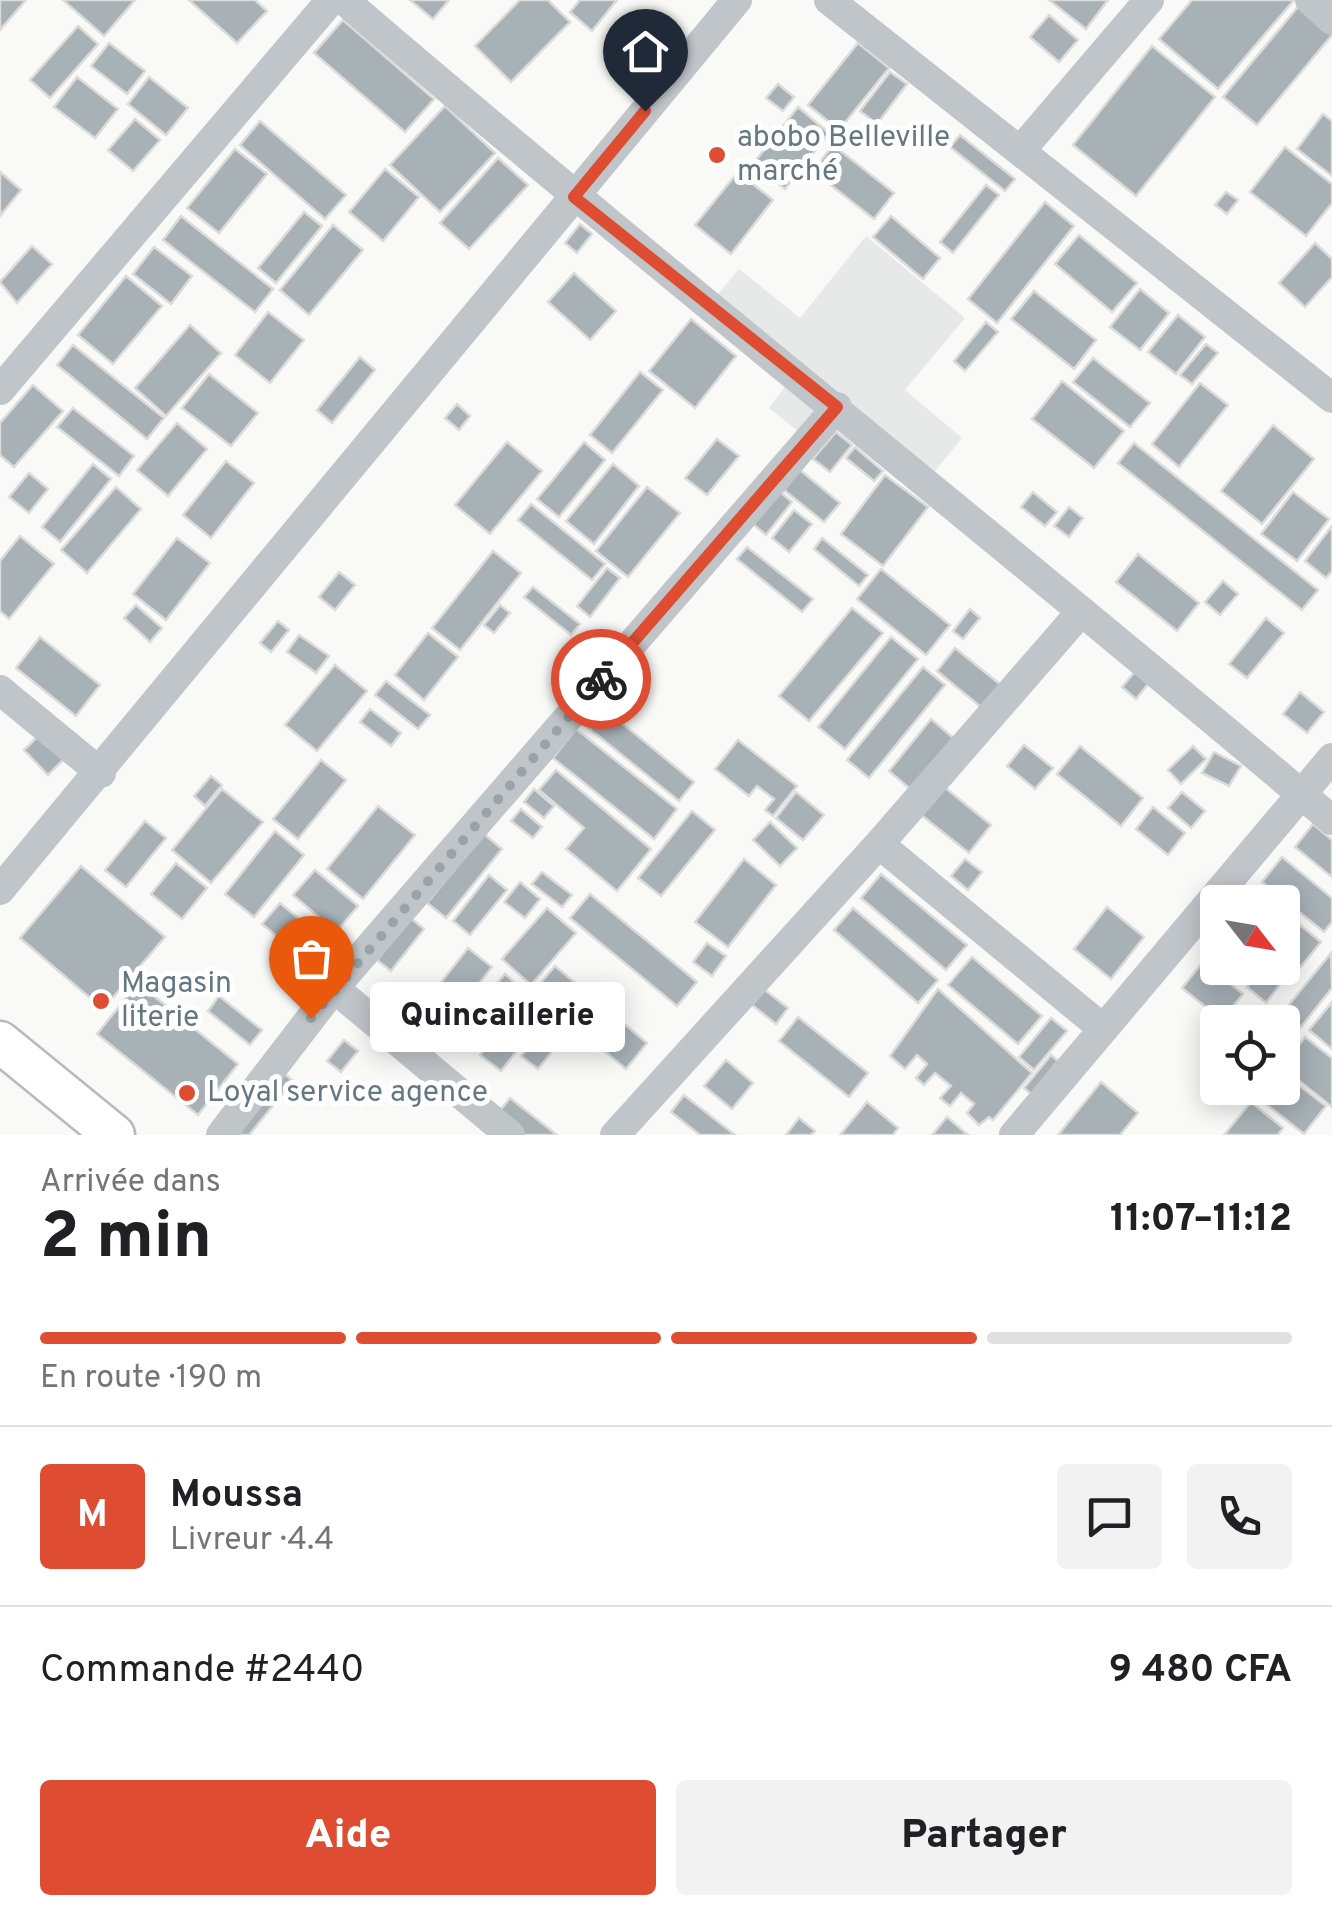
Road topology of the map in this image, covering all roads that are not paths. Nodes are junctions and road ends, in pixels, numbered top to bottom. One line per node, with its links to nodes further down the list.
1 (331, 0): 10 (street)
2 (344, 0): 9 (street)
3 (737, 0): 9 (street)
4 (829, 0): 8 (street)
5 (1149, 0): 8 (street)
6 (1310, 0): 7 (street)
7 (1332, 20)
8 (1021, 150): 11 (street)
9 (574, 197): 12 (street); 16 (street)
10 (0, 390)
11 (1332, 398)
12 (837, 407): 13 (street); 21 (street)
13 (1080, 613): 17 (street); 19 (street)
14 (0, 690): 16 (street)
15 (1332, 758): 17 (street)
16 (101, 773): 20 (street)
17 (1300, 794): 18 (street); 22 (street)
18 (1332, 820)
19 (879, 844): 22 (street); 27 (street)
20 (0, 890)
21 (334, 988): 25 (street); 26 (street)
22 (1101, 1027): 28 (street)
23 (0, 1042): 24 (main road)
24 (114, 1135)
25 (222, 1135)
26 (510, 1135)
27 (615, 1135)
28 (1014, 1135)

